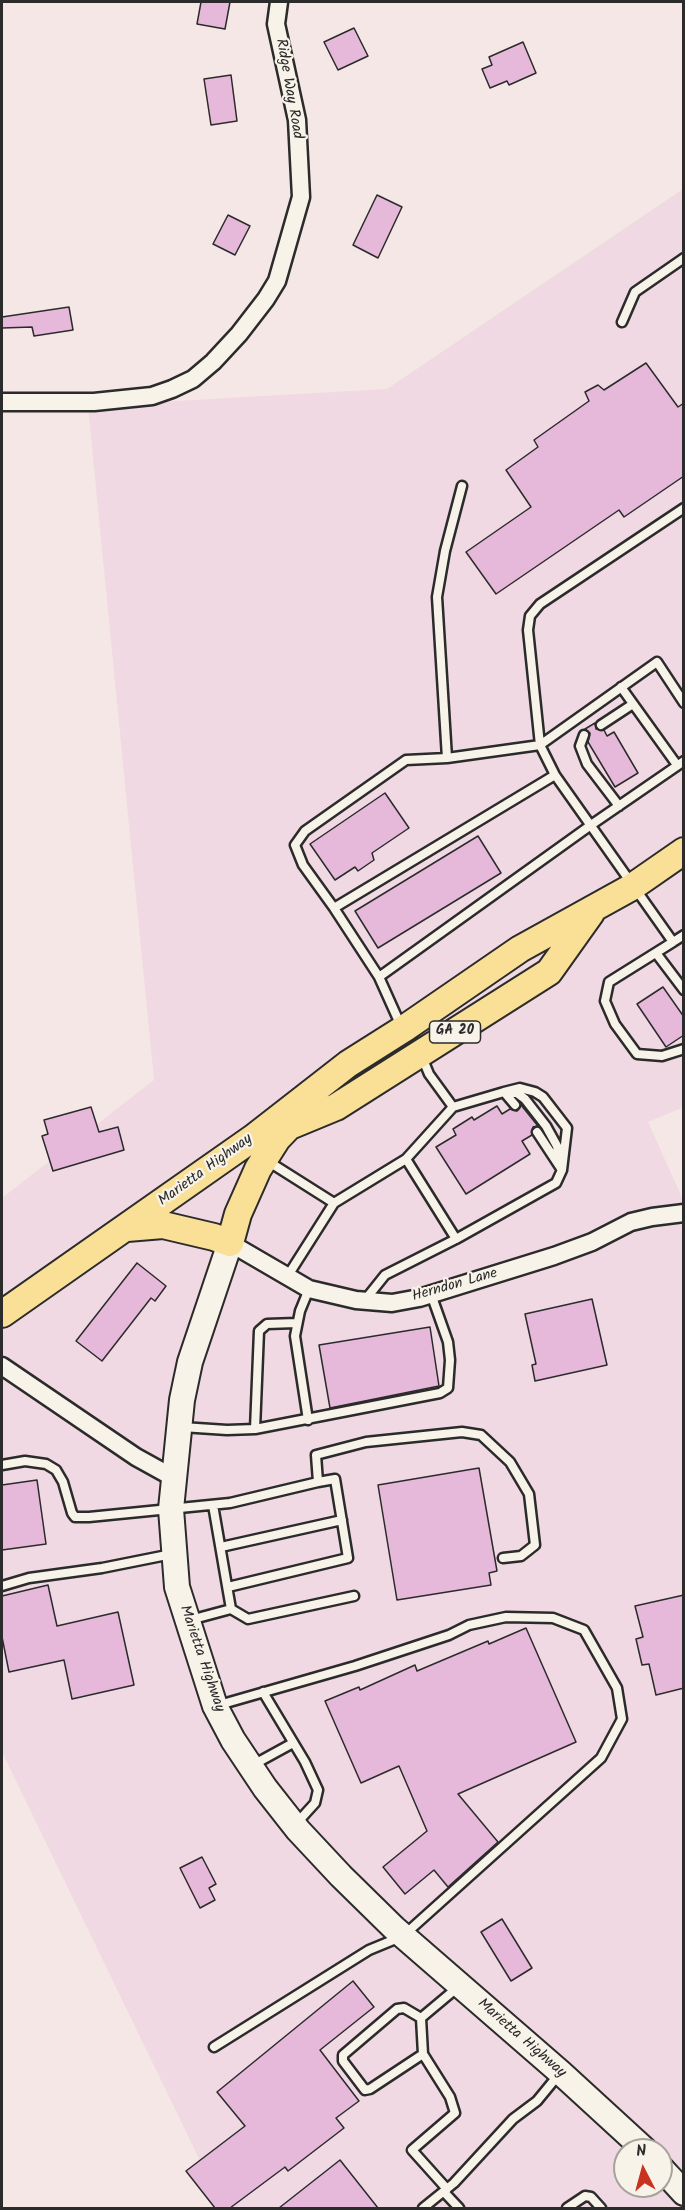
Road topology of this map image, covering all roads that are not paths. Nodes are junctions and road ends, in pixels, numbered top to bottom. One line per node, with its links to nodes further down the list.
1 (279, 2): 4 (street, Ridge Way Road)
2 (684, 258): 3 (lane)
3 (622, 322)
4 (2, 402)
5 (462, 486): 13 (lane)
6 (684, 508): 12 (lane)
7 (621, 687): 8 (lane); 9 (lane); 12 (lane)
8 (684, 703)
9 (633, 704): 10 (lane); 14 (lane)
10 (601, 725)
11 (584, 735): 16 (lane)
12 (540, 745): 13 (lane); 15 (lane)
13 (447, 758): 20 (lane)
14 (680, 763): 16 (lane)
15 (555, 775): 17 (lane); 20 (lane)
16 (619, 806): 17 (lane)
17 (591, 825): 19 (lane); 25 (lane)
18 (684, 851): 19 (main road, Marietta Highway / GA 20)
19 (632, 886): 21 (main road, Marietta Highway / GA 20); 23 (lane)
20 (334, 908): 25 (lane)
21 (594, 908): 27 (main road, Marietta Highway / GA 20); 29 (main road, Marietta Highway / GA 20)
22 (684, 935): 23 (lane)
23 (673, 942): 24 (lane)
24 (656, 953): 26 (lane); 28 (lane)
25 (379, 977): 27 (lane)
26 (684, 990)
27 (403, 1029): 30 (main road, Marietta Highway / GA 20)
28 (684, 1049)
29 (421, 1053): 33 (lane); 34 (main road, Marietta Highway / GA 20)
30 (348, 1064): 34 (main road, Marietta Highway); 41 (main road, Marietta Highway / GA 20)
31 (504, 1092): 32 (lane); 33 (lane); 38 (lane); 38 (lane)
32 (515, 1105)
33 (453, 1107): 36 (lane)
34 (290, 1126): 37 (main road, Marietta Highway / GA 20)
35 (537, 1132): 38 (lane)
36 (406, 1159): 39 (lane); 42 (lane)
37 (264, 1160): 39 (lane); 43 (main road, Marietta Highway / GA 20)
38 (562, 1170): 42 (lane)
39 (334, 1203): 44 (lane)
40 (684, 1213): 46 (street, Herndon Lane)
41 (126, 1228): 43 (main road); 48 (main road, Marietta Highway / GA 20)
42 (456, 1239): 47 (lane)
43 (230, 1243): 44 (street, Herndon Lane); 52 (main road, Marietta Highway)
44 (287, 1277): 45 (street, Herndon Lane)
45 (309, 1289): 47 (street, Herndon Lane); 49 (lane)
46 (431, 1294): 47 (street, Herndon Lane); 51 (lane)
47 (365, 1300)
48 (2, 1314)
49 (296, 1323): 51 (lane); 53 (lane)
50 (2, 1366): 55 (street)
51 (308, 1420): 53 (lane)
52 (179, 1427): 53 (lane); 55 (main road, Marietta Highway)
53 (255, 1429)
54 (2, 1465): 58 (lane)
55 (174, 1478): 58 (main road, Marietta Highway)
56 (318, 1482): 57 (lane); 59 (lane); 62 (lane)
57 (213, 1505): 58 (lane); 60 (lane)
58 (171, 1509): 61 (main road, Marietta Highway)
59 (342, 1520): 60 (lane); 64 (lane)
60 (221, 1547): 64 (lane)
61 (173, 1554): 63 (lane); 67 (main road, Marietta Highway)
62 (503, 1558)
63 (2, 1586)
64 (228, 1587): 66 (lane)
65 (354, 1596): 66 (lane)
66 (231, 1609): 67 (lane)
67 (187, 1621): 69 (main road, Marietta Highway)
68 (263, 1692): 69 (lane); 70 (lane); 73 (lane)
69 (215, 1706): 71 (main road, Marietta Highway)
70 (293, 1743): 71 (lane); 72 (lane)
71 (250, 1766): 72 (main road, Marietta Highway)
72 (295, 1825): 73 (main road, Marietta Highway)
73 (403, 1935): 74 (main road, Marietta Highway); 76 (lane)
74 (460, 1985): 75 (lane); 78 (main road, Marietta Highway)
75 (421, 2019): 77 (lane); 77 (lane)
76 (214, 2047)
77 (423, 2054): 81 (lane)
78 (561, 2073): 79 (main road, Marietta Highway); 81 (lane)
79 (632, 2138)
80 (673, 2181): 82 (main road)
81 (445, 2191): 83 (lane); 84 (lane)
82 (684, 2193)
83 (423, 2208)
84 (459, 2208)
85 (567, 2208): 86 (lane)
86 (601, 2208)

